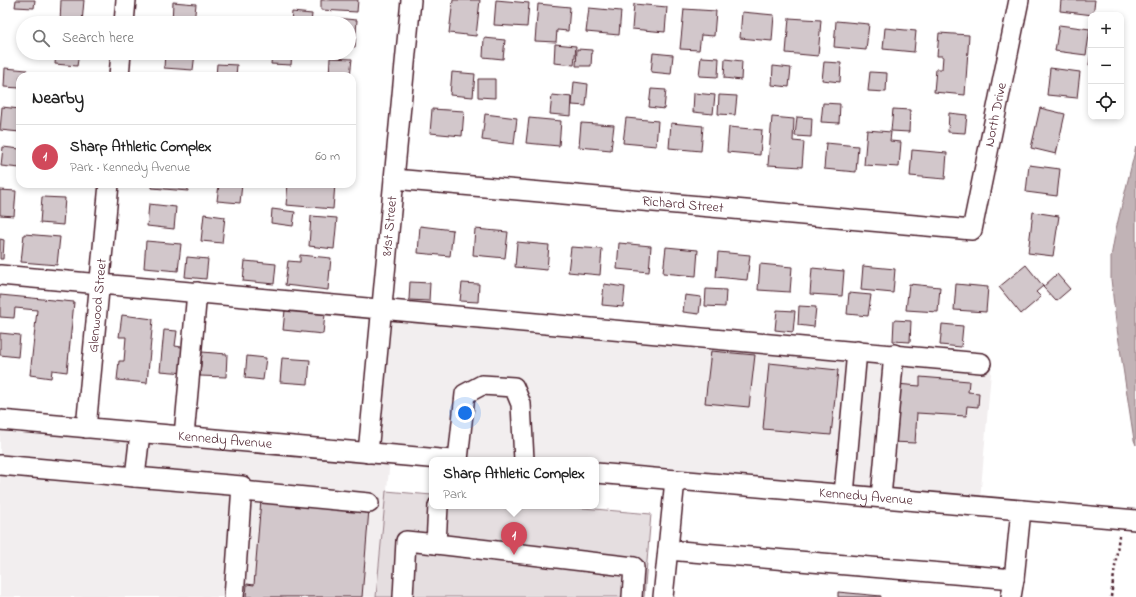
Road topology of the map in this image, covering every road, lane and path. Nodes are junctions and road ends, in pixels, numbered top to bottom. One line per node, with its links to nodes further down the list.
1 (126, 0): 4 (street)
2 (410, 0): 7 (street, 81st Street)
3 (1019, 0): 9 (street, North Drive)
4 (125, 16)
5 (120, 60): 6 (street)
6 (119, 72)
7 (394, 179): 9 (street, Richard Street); 13 (street, 81st Street)
8 (109, 188): 11 (street, Glenwood Street)
9 (972, 230)
10 (0, 275): 11 (street)
11 (100, 284): 12 (street); 18 (street, Glenwood Street)
12 (197, 292): 13 (street); 20 (street)
13 (382, 308): 14 (street); 21 (street, 81st Street)
14 (857, 351): 15 (street); 30 (street)
15 (894, 354): 16 (street); 31 (street)
16 (981, 363)
17 (0, 420): 18 (street, Kennedy Avenue)
18 (86, 428): 19 (street, Kennedy Avenue)
19 (140, 433): 20 (street, Kennedy Avenue); 27 (street)
20 (184, 436): 21 (street, Kennedy Avenue)
21 (368, 453): 24 (street, Kennedy Avenue)
22 (449, 457): 23 (street)
23 (524, 457)
24 (429, 458)
25 (0, 465): 27 (street)
26 (599, 473): 28 (street, Kennedy Avenue)
27 (135, 477): 29 (street)
28 (675, 480): 30 (street, Kennedy Avenue); 37 (street)
29 (242, 491): 32 (street); 39 (street)
30 (844, 494): 31 (street, Kennedy Avenue)
31 (882, 498): 34 (street, Kennedy Avenue)
32 (369, 503)
33 (438, 509): 36 (street)
34 (1021, 510): 35 (street, Kennedy Avenue); 38 (street)
35 (1129, 519): 43 (path)
36 (436, 544): 40 (street); 41 (street)
37 (668, 550): 38 (street); 42 (street)
38 (1012, 588)
39 (234, 597)
40 (403, 597)
41 (632, 597)
42 (663, 597)
43 (1111, 597)

